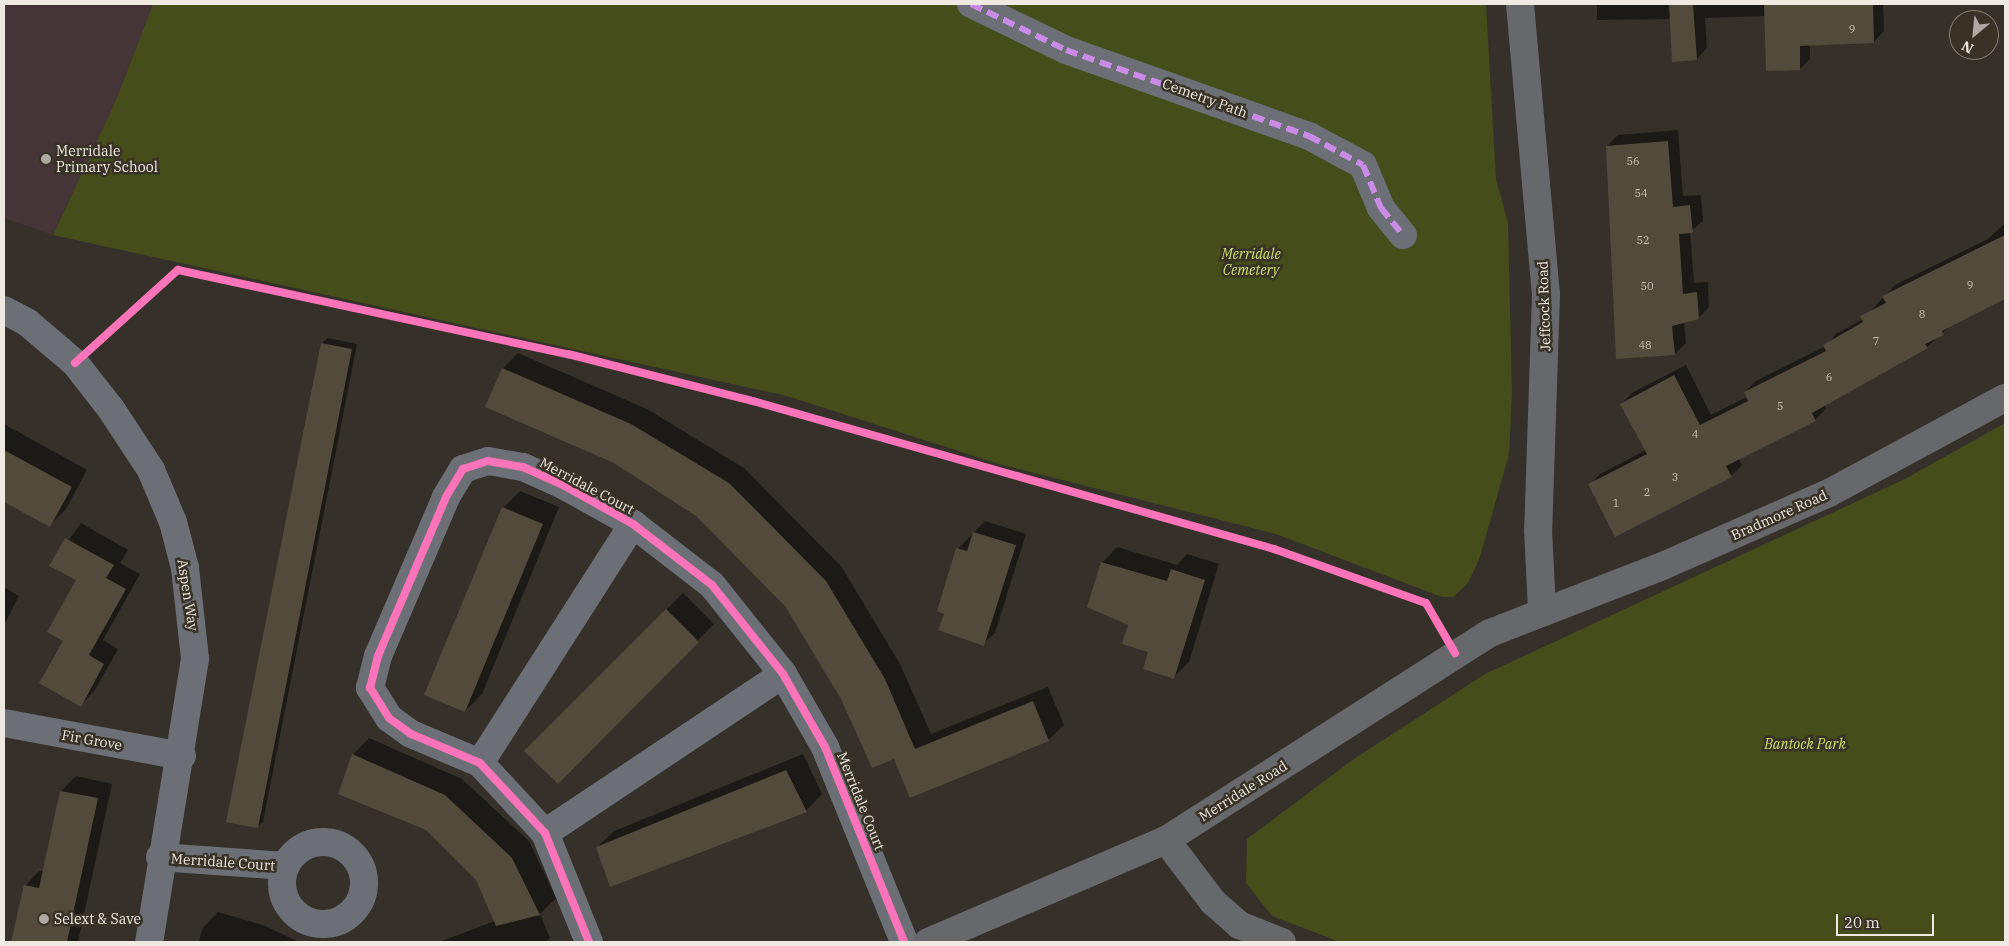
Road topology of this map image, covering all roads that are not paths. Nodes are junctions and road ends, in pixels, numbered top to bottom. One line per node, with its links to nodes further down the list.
1 (971, 4): 3 (street, Cemetry Path)
2 (1520, 4): 7 (street, Jeffcock Road)
3 (1403, 235)
4 (4, 310): 10 (street, Aspen Way)
5 (2005, 398): 7 (street, Bradmore Road)
6 (633, 524): 8 (street, Merridale Court); 11 (street, Merridale Court); 11 (street, Merridale Court)
7 (1542, 609): 13 (street, Merridale Road)
8 (783, 674): 12 (street); 18 (street, Merridale Court)
9 (4, 722): 10 (street, Fir Grove)
10 (182, 756): 14 (street, Aspen Way)
11 (480, 762): 12 (street, Merridale Court)
12 (545, 833): 17 (street, Merridale Court)
13 (1166, 840): 19 (street, Merridale Road); 20 (street)
14 (160, 857): 15 (street, Merridale Court); 16 (street, Aspen Way)
15 (286, 866)
16 (148, 942)
17 (589, 942)
18 (904, 942)
19 (928, 942)
20 (1282, 942)

